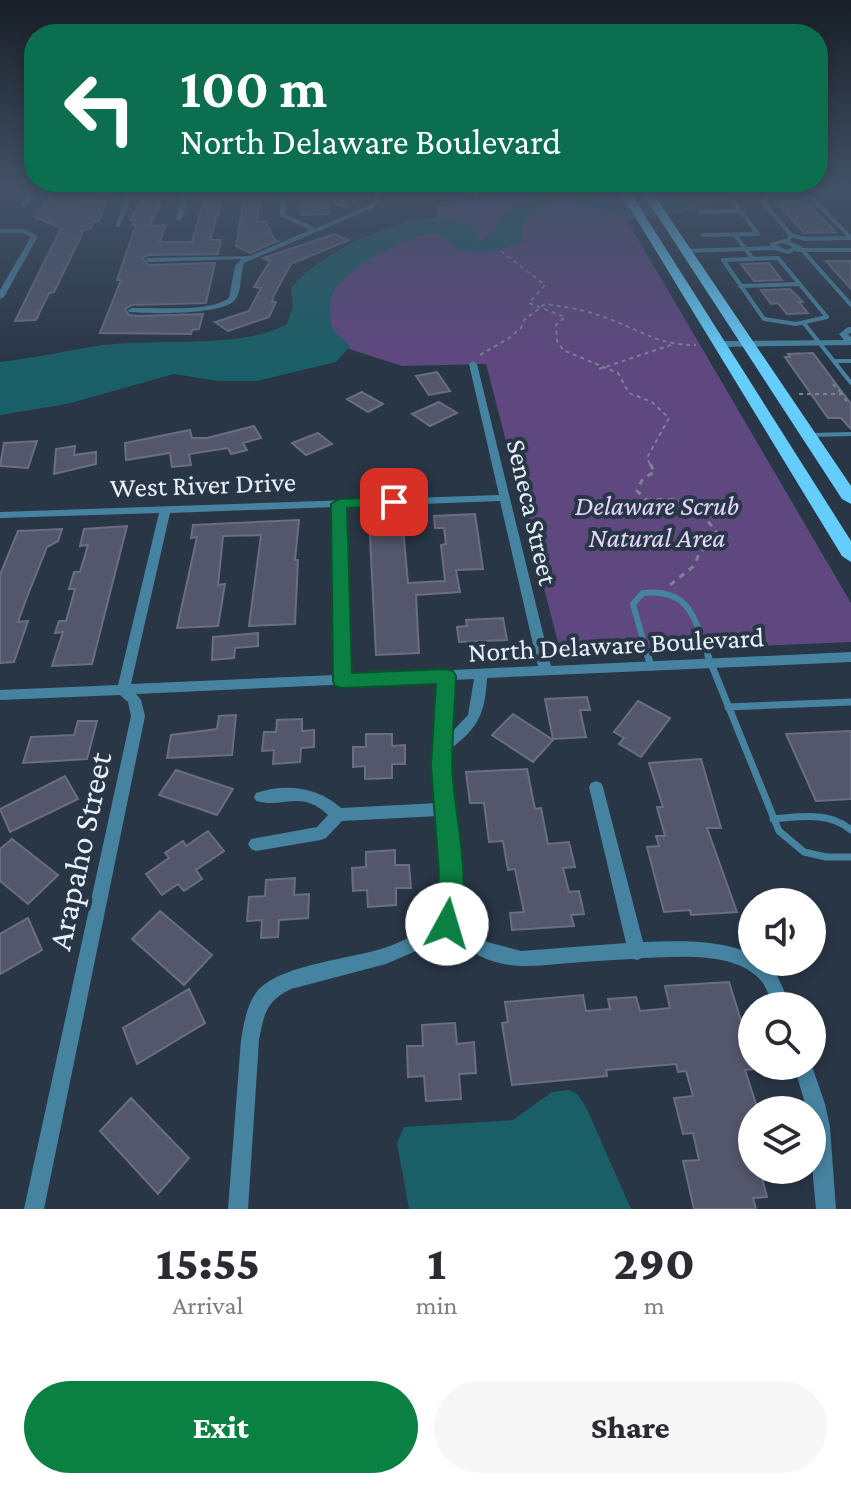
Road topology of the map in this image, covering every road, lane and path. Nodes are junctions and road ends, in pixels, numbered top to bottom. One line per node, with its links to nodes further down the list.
1 (27, 248): 15 (street)
2 (271, 248): 11 (street)
3 (659, 248): 25 (main road)
4 (685, 248): 24 (main road)
5 (746, 248): 12 (lane)
6 (779, 248): 10 (street)
7 (799, 248): 10 (street)
8 (851, 250): 10 (lane)
9 (501, 251): 19 (path)
10 (801, 251): 18 (lane)
11 (250, 257): 13 (street); 20 (street)
12 (753, 259): 14 (lane); 16 (lane)
13 (149, 260)
14 (800, 284): 16 (lane); 21 (lane)
15 (4, 286): 17 (street)
16 (740, 286): 21 (lane)
17 (0, 297)
18 (851, 305)
19 (540, 308): 27 (path); 31 (path); 32 (path)
20 (132, 310)
21 (803, 322): 23 (lane)
22 (847, 332): 23 (street); 26 (street)
23 (816, 339): 24 (street); 26 (street); 29 (lane)
24 (747, 340): 25 (street); 38 (main road)
25 (717, 341): 45 (main road)
26 (851, 342)
27 (671, 345): 28 (path); 32 (path)
28 (696, 345)
29 (834, 361): 30 (lane); 33 (lane)
30 (851, 361)
31 (473, 364): 41 (street, Seneca Street)
32 (599, 369): 46 (path)
33 (849, 379)
34 (833, 384): 36 (path)
35 (796, 394): 36 (path)
36 (842, 394): 37 (path)
37 (847, 402)
38 (809, 435): 39 (lane); 40 (main road)
39 (850, 435)
40 (849, 492)
41 (505, 498): 42 (street, West River Drive); 50 (street, Seneca Street)
42 (339, 504): 43 (street, West River Drive); 53 (street)
43 (165, 510): 44 (street, West River Drive); 54 (street)
44 (0, 515)
45 (851, 556)
46 (663, 591): 48 (lane); 49 (lane)
47 (851, 657): 48 (street, North Delaware Boulevard)
48 (711, 664): 49 (street, North Delaware Boulevard); 57 (lane)
49 (651, 667): 50 (street, North Delaware Boulevard)
50 (546, 672): 51 (street, North Delaware Boulevard)
51 (481, 674): 52 (street, North Delaware Boulevard); 58 (street)
52 (446, 676): 53 (street, North Delaware Boulevard); 58 (street)
53 (342, 681): 54 (street, North Delaware Boulevard)
54 (123, 690): 55 (street, North Delaware Boulevard); 71 (street, Arapaho Street)
55 (0, 695)
56 (851, 702): 57 (lane)
57 (728, 707): 63 (lane)
58 (445, 745): 61 (street)
59 (596, 787): 68 (street)
60 (261, 797): 62 (street)
61 (445, 809): 62 (street); 67 (street)
62 (338, 815): 65 (street)
63 (773, 819): 64 (lane); 66 (lane)
64 (851, 830)
65 (256, 844)
66 (851, 857)
67 (447, 924): 68 (street); 72 (street)
68 (637, 952): 69 (street)
69 (738, 955)
70 (808, 1080): 73 (street)
71 (34, 1209)
72 (238, 1209)
73 (826, 1209)

